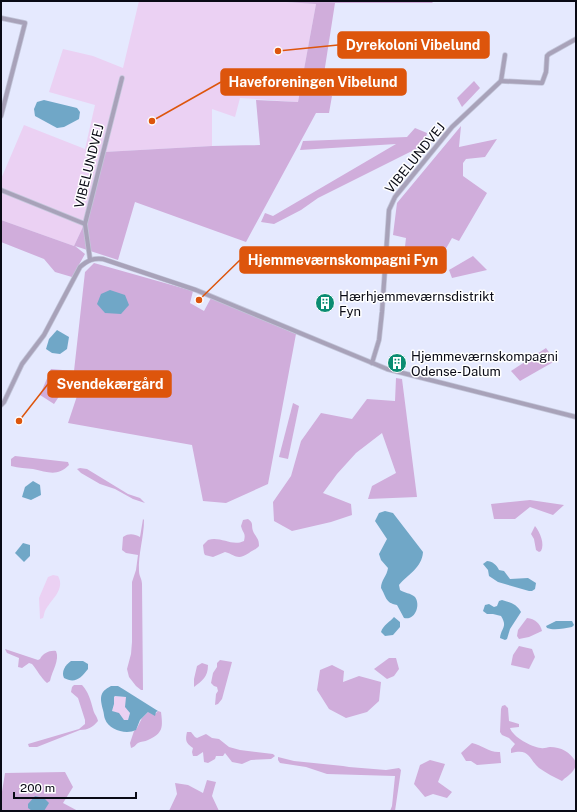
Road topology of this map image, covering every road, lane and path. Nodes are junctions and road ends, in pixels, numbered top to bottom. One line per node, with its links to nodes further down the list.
1 (1, 18): 6 (street)
2 (576, 39): 5 (street)
3 (505, 55): 5 (street)
4 (122, 78): 8 (street, VIBELUNDVEJ)
5 (501, 81): 10 (street, VIBELUNDVEJ)
6 (1, 115)
7 (1, 190): 8 (street)
8 (85, 224): 9 (street, VIBELUNDVEJ)
9 (90, 259): 10 (street); 11 (street)
10 (372, 363): 12 (street)
11 (1, 405)
12 (576, 417)

